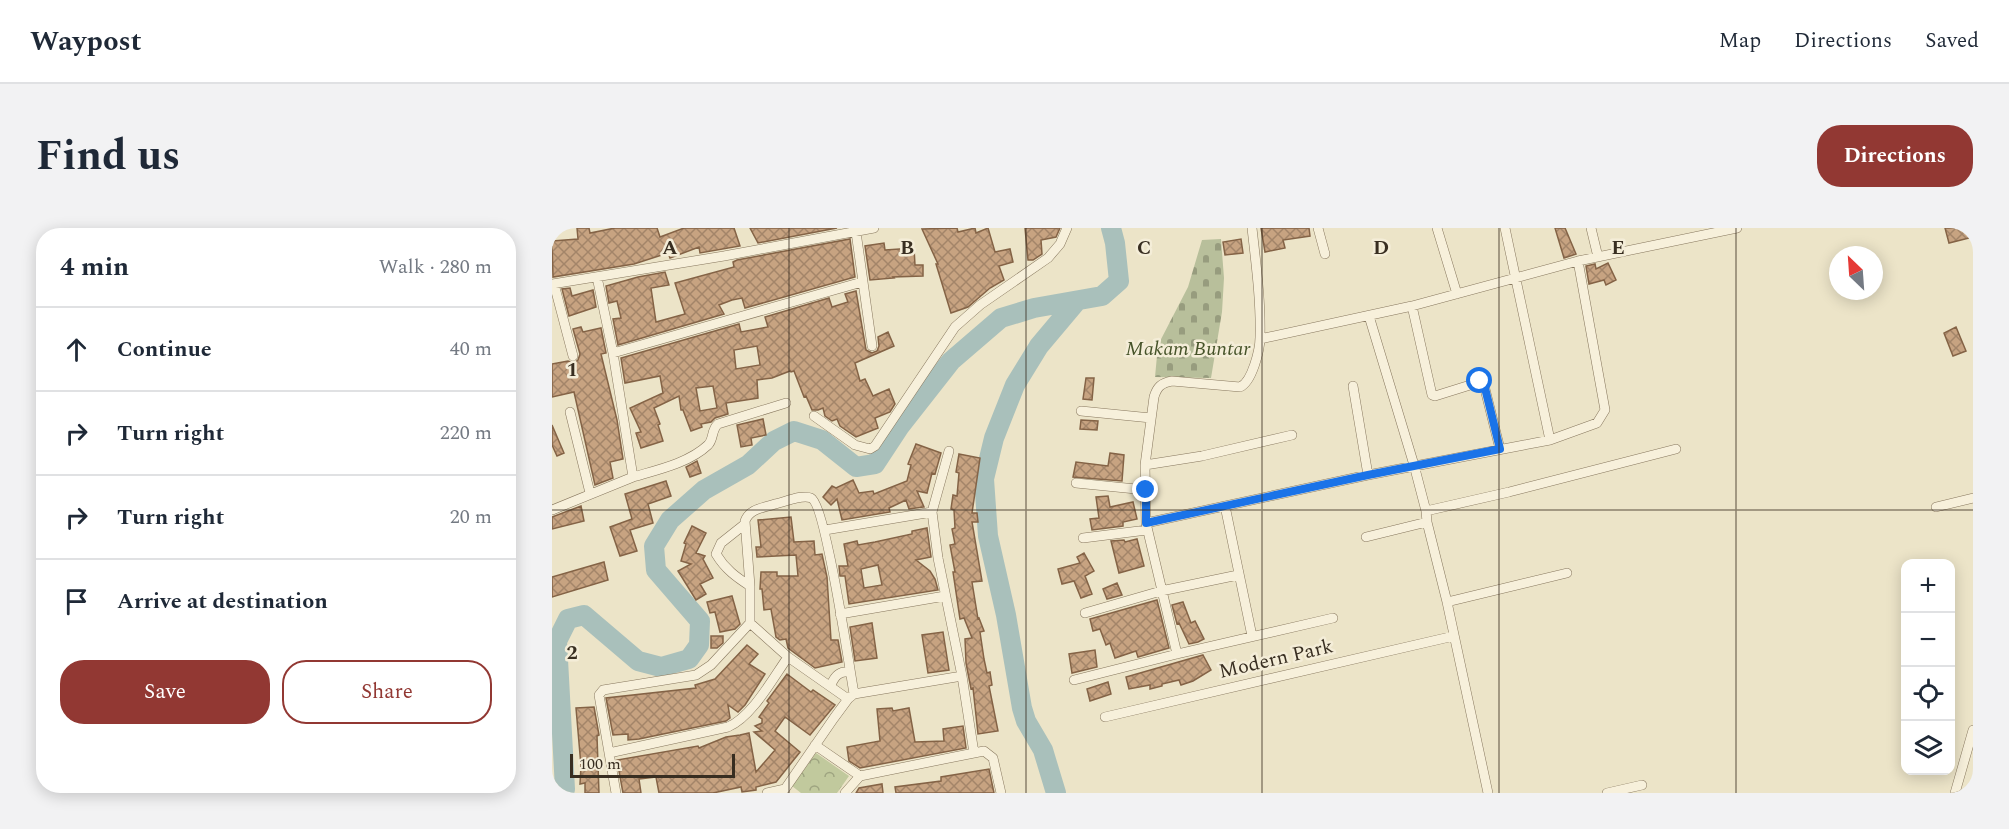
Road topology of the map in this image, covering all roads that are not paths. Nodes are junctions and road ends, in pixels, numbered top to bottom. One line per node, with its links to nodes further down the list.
1 (874, 228): 9 (street)
2 (1067, 228): 28 (street)
3 (1252, 228): 20 (street)
4 (1318, 228): 10 (street)
5 (1437, 228): 17 (street)
6 (1505, 228): 14 (street)
7 (1591, 228): 11 (street)
8 (1737, 228): 11 (street)
9 (856, 231): 13 (street); 15 (street)
10 (1325, 254)
11 (1598, 257): 12 (street)
12 (1578, 261): 14 (street); 31 (street)
13 (597, 277): 16 (street); 22 (street)
14 (1516, 278): 17 (street); 31 (street)
15 (862, 282): 21 (street); 22 (street)
16 (553, 284): 23 (street)
17 (1457, 294): 18 (street)
18 (1412, 306): 19 (street); 32 (street)
19 (1370, 316): 20 (street); 36 (street)
20 (1260, 339): 29 (street)
21 (872, 346)
22 (612, 353): 38 (street)
23 (573, 356)
24 (1353, 386): 37 (street)
25 (786, 403): 38 (street)
26 (1081, 411): 29 (street)
27 (570, 412): 41 (street)
28 (814, 416)
29 (1151, 418): 35 (street)
30 (1292, 435): 35 (street)
31 (1550, 440): 32 (street)
32 (1500, 449): 36 (street)
33 (1676, 449): 46 (street)
34 (949, 451): 47 (street)
35 (1145, 465): 40 (street)
36 (1414, 465): 37 (street); 46 (street)
37 (1368, 475): 43 (street)
38 (633, 477): 41 (street)
39 (1076, 483): 40 (street)
40 (1146, 490): 50 (street)
41 (590, 493): 45 (street)
42 (1973, 498): 44 (street)
43 (1225, 506): 50 (street); 55 (street)
44 (1936, 507)
45 (552, 510)
46 (1426, 511): 48 (street)
47 (932, 512): 51 (street); 58 (street)
48 (1427, 522): 52 (street); 59 (street)
49 (745, 524): 51 (street); 56 (street); 56 (street)
50 (1146, 527): 53 (street); 57 (street)
51 (825, 531): 61 (street)
52 (1366, 537)
53 (1083, 538)
54 (1567, 573): 59 (street)
55 (1238, 574): 57 (street); 64 (street)
56 (750, 586): 63 (street)
57 (1161, 591): 60 (street); 66 (street)
58 (945, 596): 61 (street); 69 (street)
59 (1447, 602): 65 (street)
60 (1085, 613)
61 (840, 614): 68 (street)
62 (1333, 618): 64 (street)
63 (750, 623): 67 (street); 76 (street)
64 (1252, 636): 66 (street)
65 (1454, 636): 73 (street, Modern Park); 85 (street)
66 (1177, 654): 70 (street)
67 (788, 657): 71 (street); 76 (street)
68 (850, 672): 71 (street); 72 (street)
69 (962, 676): 72 (street); 77 (street)
70 (1074, 680)
71 (831, 685): 72 (street)
72 (851, 696): 75 (street)
73 (1105, 717)
74 (1973, 730): 87 (street)
75 (815, 745): 78 (street); 80 (street)
76 (609, 753): 81 (street)
77 (974, 753): 78 (street); 84 (street)
78 (860, 776): 83 (street)
79 (1642, 785): 86 (street)
80 (788, 791): 82 (street)
81 (616, 793)
82 (767, 793)
83 (845, 793)
84 (1001, 793)
85 (1488, 793)
86 (1607, 793)
87 (1955, 793)

